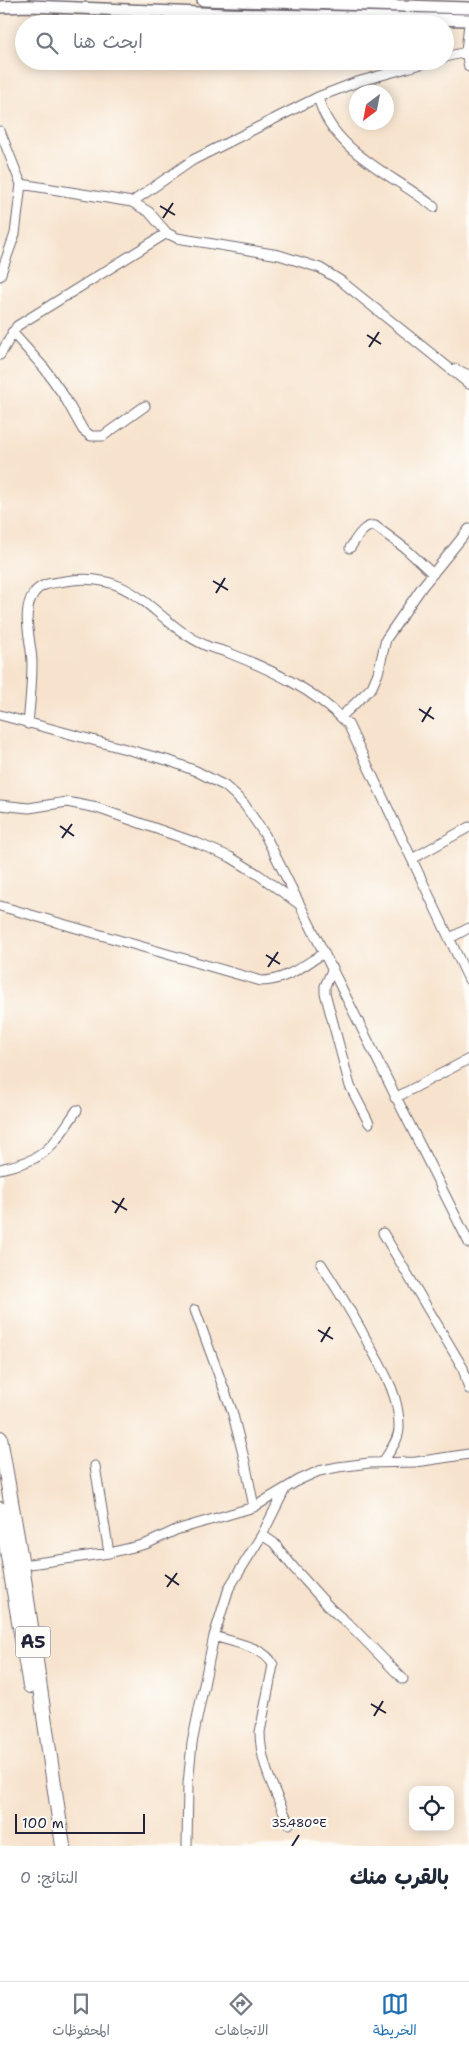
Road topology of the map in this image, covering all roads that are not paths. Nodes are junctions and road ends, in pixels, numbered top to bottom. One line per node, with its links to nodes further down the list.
1 (203, 0): 2 (main road)
2 (282, 1): 3 (main road)
3 (379, 3): 5 (main road)
4 (0, 7): 6 (main road)
5 (469, 8)
6 (255, 15)
7 (454, 22): 8 (main road)
8 (469, 22): 9 (street)
9 (466, 52): 10 (street); 11 (street)
10 (454, 55)
11 (469, 67)
12 (400, 70): 13 (street)
13 (318, 98): 16 (street); 17 (street)
14 (0, 131): 15 (street)
15 (21, 184): 16 (street); 19 (street)
16 (132, 202): 18 (street)
17 (434, 207)
18 (166, 233): 21 (street); 23 (street)
19 (4, 259): 20 (street)
20 (0, 276)
21 (12, 332): 22 (street); 26 (street)
22 (0, 355)
23 (446, 366): 24 (street); 25 (street)
24 (469, 375)
25 (469, 384)
26 (145, 406)
27 (469, 529): 29 (street)
28 (350, 548): 29 (street)
29 (433, 574): 31 (street)
30 (0, 715): 32 (street)
31 (341, 717): 32 (street); 35 (street)
32 (28, 724): 36 (street)
33 (0, 805): 36 (street)
34 (469, 827): 35 (street)
35 (412, 859): 39 (street)
36 (299, 904): 40 (street)
37 (0, 906): 40 (street)
38 (469, 928): 39 (street)
39 (450, 938): 42 (street)
40 (324, 953): 41 (street)
41 (332, 968): 44 (street); 46 (street)
42 (469, 980)
43 (469, 1059): 44 (street)
44 (395, 1098): 49 (street)
45 (77, 1110): 47 (street)
46 (369, 1123)
47 (0, 1169)
48 (383, 1233): 52 (street)
49 (469, 1243)
50 (321, 1264): 55 (street)
51 (195, 1310): 58 (street)
52 (469, 1389)
53 (0, 1438): 62 (highway, A5)
54 (469, 1454): 55 (street)
55 (383, 1462): 57 (street)
56 (96, 1466): 61 (street)
57 (285, 1489): 58 (street); 60 (street)
58 (254, 1507): 61 (street)
59 (0, 1509): 62 (highway, A5)
60 (262, 1535): 63 (street); 64 (street)
61 (109, 1553): 62 (street)
62 (10, 1565): 66 (highway, A5); 67 (highway, A5)
63 (214, 1636): 65 (street); 68 (street)
64 (403, 1680)
65 (289, 1824)
66 (56, 1846)
67 (63, 1846)
68 (187, 1846)

